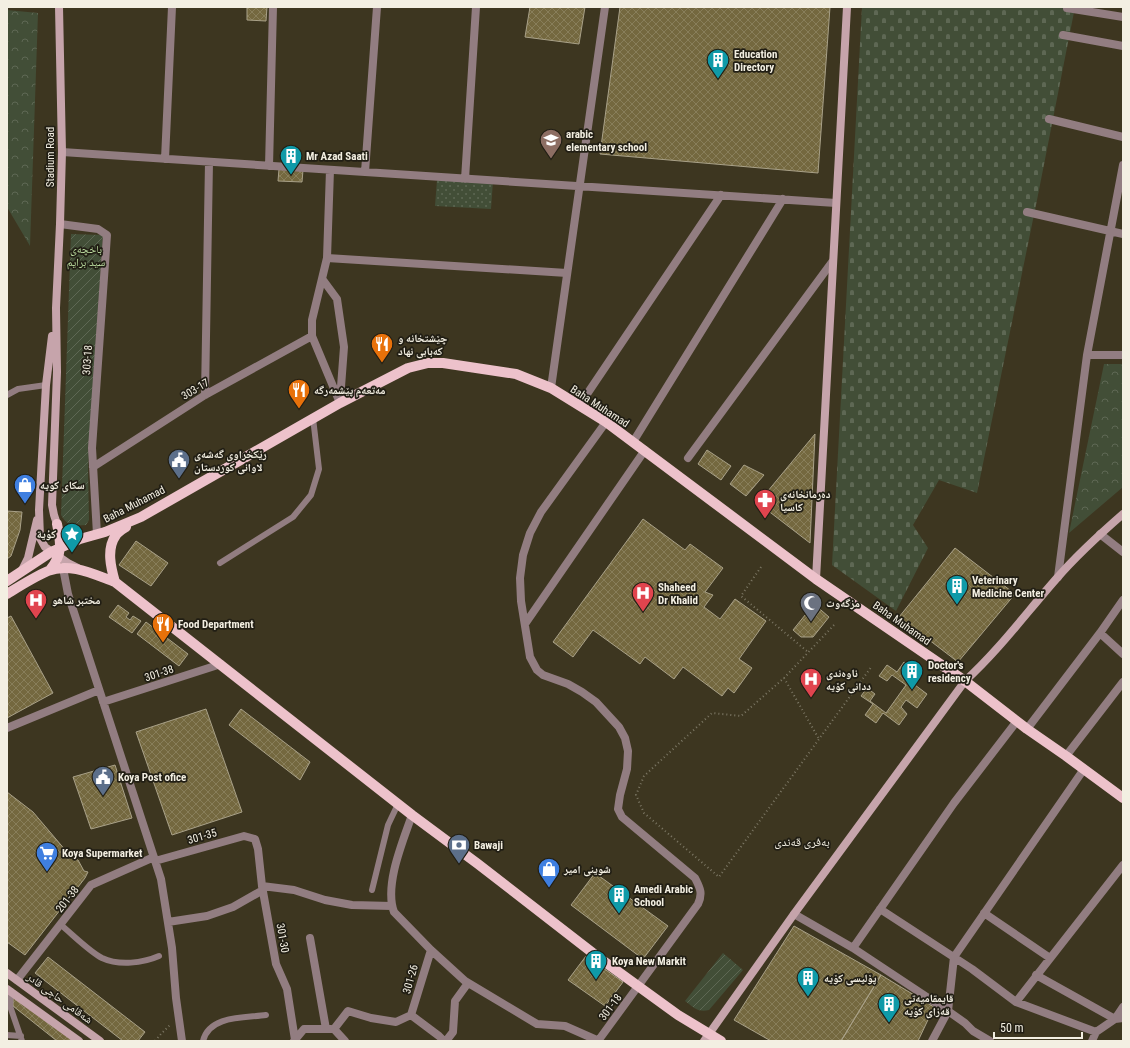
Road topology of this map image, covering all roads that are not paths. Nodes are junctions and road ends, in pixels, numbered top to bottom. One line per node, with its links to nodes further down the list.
1 (59, 7): 14 (main road, Stadium Road)
2 (172, 7): 15 (street)
3 (273, 7): 18 (street)
4 (377, 7): 20 (street)
5 (476, 7): 21 (street)
6 (605, 7): 22 (street)
7 (847, 7): 25 (main road)
8 (1067, 8): 9 (street)
9 (1123, 17)
10 (1063, 35): 11 (street)
11 (1123, 46)
12 (1050, 119): 13 (street)
13 (1123, 137)
14 (62, 152): 15 (street); 27 (main road, Stadium Road)
15 (165, 159): 16 (street)
16 (209, 162): 18 (street); 41 (street)
17 (1123, 165): 28 (street)
18 (269, 166): 19 (street)
19 (330, 170): 20 (street); 30 (street)
20 (365, 172): 21 (street)
21 (464, 178): 22 (street)
22 (580, 186): 23 (street); 32 (street)
23 (721, 195): 24 (street); 43 (street)
24 (783, 199): 25 (street); 46 (street)
25 (836, 203): 31 (main road)
26 (1027, 212): 28 (street)
27 (60, 224): 34 (main road, Stadium Road); 49 (street, 303-18)
28 (1110, 232): 29 (street); 36 (street)
29 (1123, 234)
30 (328, 258): 32 (street); 33 (street)
31 (832, 262): 48 (street); 67 (main road)
32 (567, 273): 39 (street)
33 (323, 280): 35 (street); 42 (street)
34 (56, 308): 38 (main road); 53 (main road)
35 (312, 336): 41 (street, 303-17); 42 (street)
36 (1087, 355): 37 (street); 66 (street)
37 (1123, 355)
38 (46, 385): 40 (lane); 50 (main road)
39 (551, 388): 42 (main road, Baha Muhamad); 43 (main road, Baha Muhamad)
40 (7, 395)
41 (205, 395): 49 (street, 303-17)
42 (340, 403): 44 (main road, Baha Muhamad)
43 (578, 406): 45 (main road, Baha Muhamad)
44 (313, 418): 52 (main road, Baha Muhamad); 59 (lane)
45 (606, 422): 46 (main road, Baha Muhamad); 72 (street)
46 (633, 442): 47 (main road, Baha Muhamad)
47 (645, 450): 67 (main road, Baha Muhamad); 72 (street)
48 (688, 458)
49 (93, 467): 54 (street, 303-18)
50 (39, 510): 57 (main road); 64 (main road)
51 (1123, 514): 55 (main road)
52 (141, 516): 54 (main road, Baha Muhamad); 69 (main road)
53 (57, 524): 56 (main road); 57 (main road)
54 (97, 534): 56 (main road, Baha Muhamad)
55 (1100, 534): 58 (street); 66 (main road)
56 (80, 539): 57 (main road, Baha Muhamad)
57 (57, 552): 60 (main road, Baha Muhamad); 62 (main road); 63 (main road)
58 (1123, 552)
59 (220, 563)
60 (33, 564): 64 (main road, Baha Muhamad); 65 (main road)
61 (63, 568): 62 (main road); 63 (main road); 78 (street)
62 (50, 570): 65 (main road)
63 (87, 571): 69 (main road)
64 (21, 573): 68 (main road, Baha Muhamad)
65 (40, 575): 70 (main road)
66 (1058, 577): 76 (main road)
67 (816, 579): 76 (main road, Baha Muhamad)
68 (7, 581)
69 (115, 582): 75 (main road)
70 (7, 594)
71 (1123, 600): 73 (street)
72 (524, 624): 109 (street, 301-18)
73 (1100, 634): 74 (street); 82 (street)
74 (1123, 654)
75 (221, 664): 79 (street, 301-38); 86 (main road)
76 (965, 681): 80 (main road, Baha Muhamad); 96 (main road)
77 (1123, 682): 83 (street)
78 (100, 690): 79 (street); 81 (street)
79 (103, 702): 89 (street)
80 (1017, 721): 82 (main road, Baha Muhamad); 94 (street)
81 (7, 728)
82 (1027, 729): 83 (main road, Baha Muhamad)
83 (1066, 756): 84 (main road, Baha Muhamad)
84 (1084, 769): 85 (main road, Baha Muhamad); 95 (street)
85 (1123, 798)
86 (398, 804): 87 (main road); 92 (lane)
87 (412, 816): 93 (street); 109 (main road)
88 (255, 839): 89 (street, 301-35); 91 (street, 301-30)
89 (154, 859): 97 (street); 98 (street, 201-38)
90 (1123, 865): 104 (street)
91 (262, 888): 93 (street); 97 (street); 127 (street, 301-30)
92 (372, 890)
93 (392, 906): 101 (street)
94 (880, 909): 100 (street); 103 (street)
95 (984, 913): 103 (street); 104 (street)
96 (794, 914): 100 (street); 121 (main road)
97 (168, 922): 125 (street)
98 (61, 925): 102 (lane); 107 (street, 201-38)
99 (310, 938): 117 (street)
100 (853, 948): 113 (street)
101 (431, 950): 108 (street); 115 (street, 301-26)
102 (159, 956)
103 (954, 957): 111 (street); 113 (street)
104 (1050, 958): 106 (street)
105 (7, 973): 107 (main road, شەقامی حاجی قادر)
106 (1036, 975): 111 (street); 116 (street)
107 (17, 980): 124 (main road, شەقامی حاجی قادر)
108 (468, 983): 130 (street); 131 (street)
109 (640, 986): 121 (main road); 131 (street, 301-18)
110 (9, 990): 122 (lane); 123 (main road)
111 (1016, 1002): 118 (street)
112 (1123, 1007): 116 (street)
113 (948, 1011): 133 (street); 134 (street)
114 (266, 1015): 126 (lane)
115 (411, 1015): 117 (street); 119 (street)
116 (1119, 1019): 118 (street)
117 (330, 1029): 127 (street); 128 (street)
118 (1096, 1032): 135 (street)
119 (436, 1034): 129 (street); 130 (street)
120 (7, 1035): 122 (lane)
121 (706, 1037): 132 (main road)
122 (22, 1039)
123 (79, 1041)
124 (100, 1041)
125 (182, 1041)
126 (202, 1041)
127 (294, 1041)
128 (345, 1041)
129 (432, 1041)
130 (445, 1041)
131 (598, 1041)
132 (721, 1041)
133 (932, 1041)
134 (990, 1041)
135 (1092, 1041)

